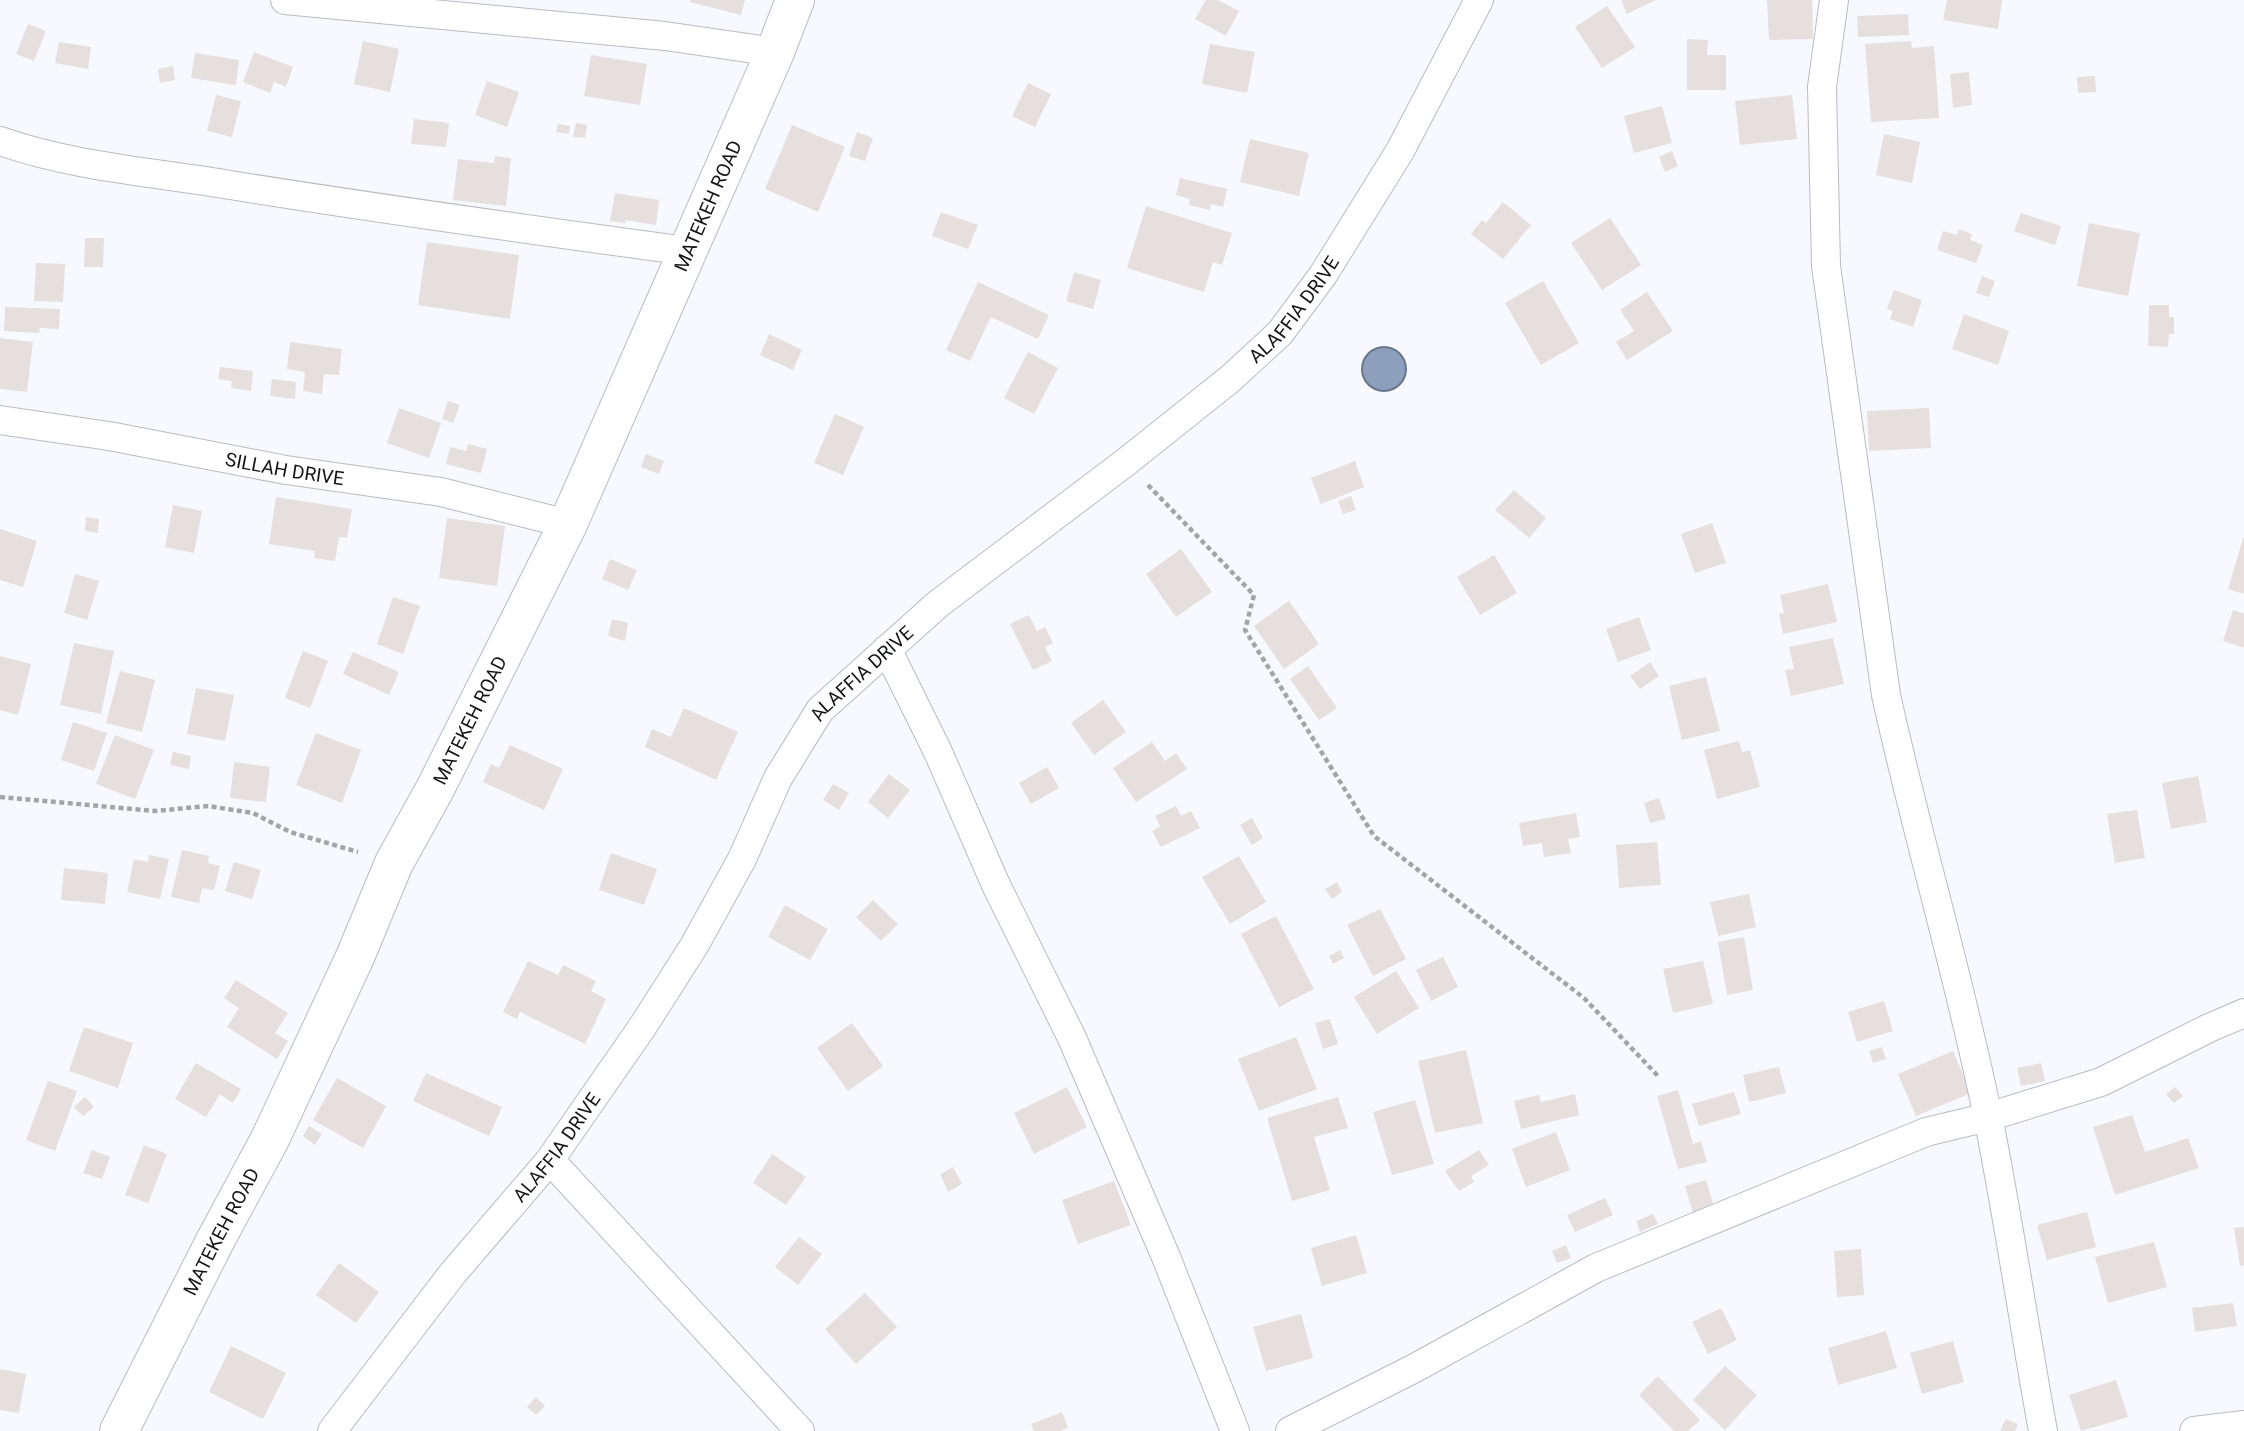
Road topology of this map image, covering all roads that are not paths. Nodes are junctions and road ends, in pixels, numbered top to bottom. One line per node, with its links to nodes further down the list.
1 (285, 0): 5 (street)
2 (795, 0): 5 (street, MATEKEH ROAD)
3 (1479, 0): 10 (street, ALAFFIA DRIVE)
4 (1833, 0): 12 (street)
5 (775, 52): 7 (street, MATEKEH ROAD)
6 (0, 141): 7 (street)
7 (687, 251): 9 (street, MATEKEH ROAD)
8 (0, 420): 9 (street, SILLAH DRIVE)
9 (568, 524): 15 (street, MATEKEH ROAD)
10 (887, 649): 13 (street, ALAFFIA DRIVE); 18 (street)
11 (2244, 1013): 12 (street)
12 (1988, 1117): 19 (street); 20 (street)
13 (550, 1160): 16 (street, ALAFFIA DRIVE); 17 (street)
14 (2244, 1424): 21 (street)
15 (119, 1431)
16 (332, 1431)
17 (800, 1431)
18 (1235, 1431)
19 (1290, 1431)
20 (2043, 1431)
21 (2194, 1431)

